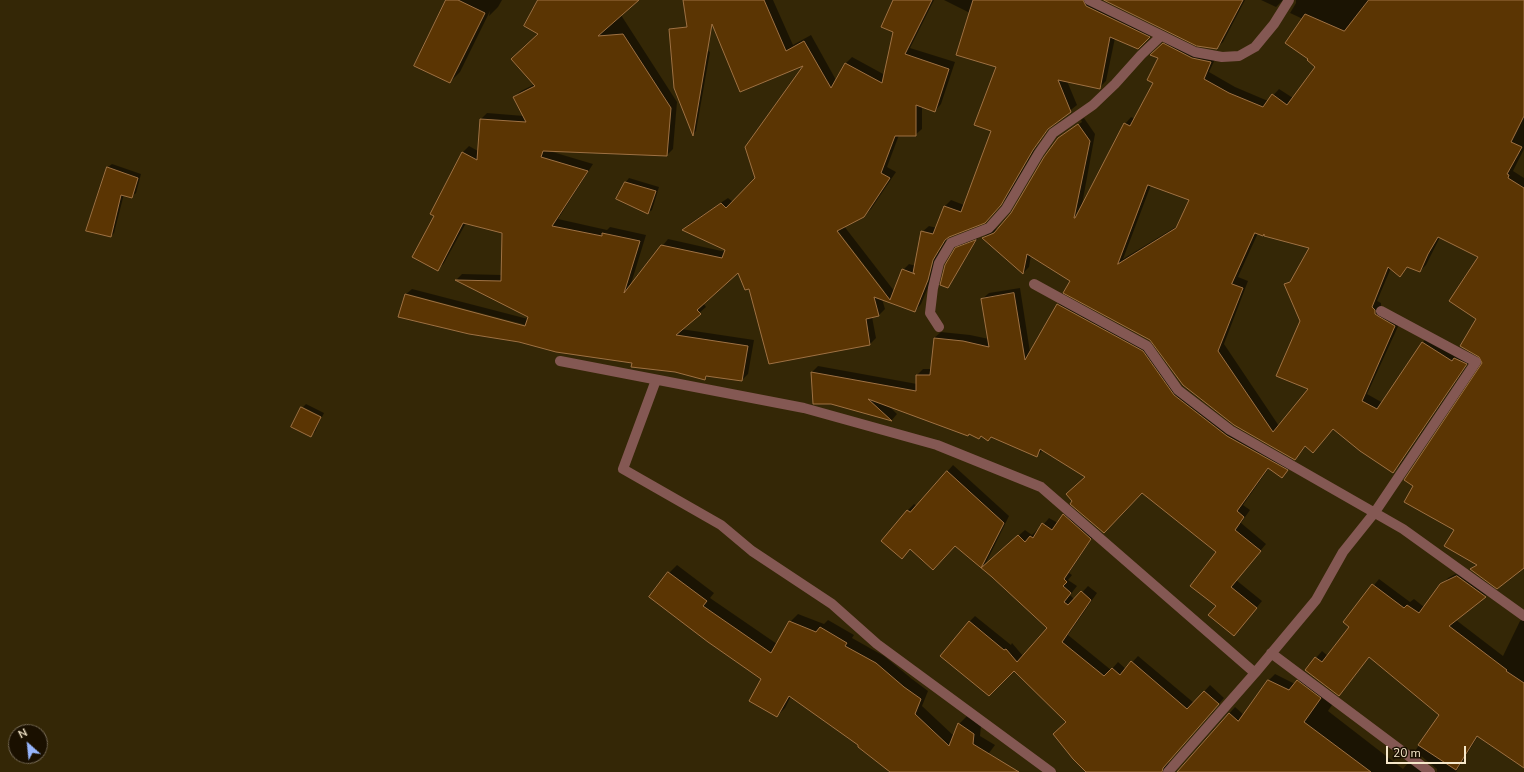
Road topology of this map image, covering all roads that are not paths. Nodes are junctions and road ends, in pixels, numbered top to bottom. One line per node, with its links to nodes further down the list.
1 (1089, 0): 3 (street)
2 (1289, 0): 3 (street)
3 (1161, 36): 6 (street)
4 (1034, 284): 9 (street)
5 (1381, 311): 9 (street)
6 (939, 326)
7 (560, 361): 8 (street)
8 (656, 380): 12 (street); 13 (street)
9 (1375, 512): 10 (street); 11 (street)
10 (1524, 616)
11 (1271, 653): 12 (street); 15 (street)
12 (1254, 673): 14 (street)
13 (1051, 772)
14 (1168, 772)
15 (1430, 772)

